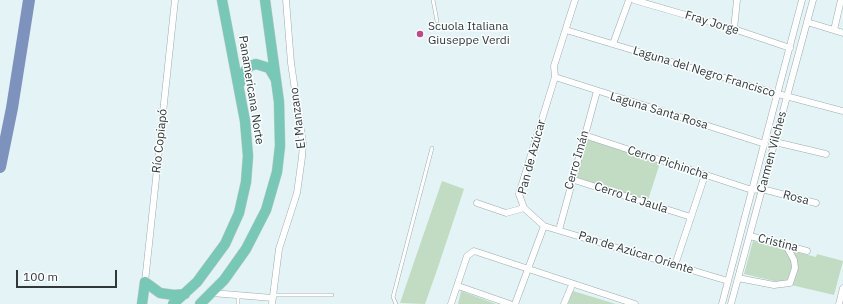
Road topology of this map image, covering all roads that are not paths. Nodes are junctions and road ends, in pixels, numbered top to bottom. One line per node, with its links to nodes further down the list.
1 (175, 0): 50 (street, Río Copiapó)
2 (222, 0): 23 (highway, Panamericana Norte)
3 (265, 0): 22 (highway, Panamericana Norte)
4 (286, 0): 58 (street, El Manzano)
5 (433, 0): 13 (lane)
6 (575, 0): 16 (street, Pan de Azúcar)
7 (629, 0): 19 (street)
8 (634, 0): 15 (street, Fray Jorge)
9 (737, 0): 15 (street)
10 (802, 0): 20 (street, Carmen Vilches)
11 (813, 0): 14 (street, Carmen Vilches)
12 (841, 0): 17 (street)
13 (437, 20)
14 (807, 22): 17 (street); 26 (street, Carmen Vilches)
15 (734, 29): 20 (street, Fray Jorge)
16 (566, 30): 19 (street, Laguna del Negro Francisco); 21 (street, Pan de Azúcar)
17 (834, 30): 18 (street)
18 (843, 33)
19 (613, 44): 25 (street, Laguna del Negro Francisco)
20 (790, 48): 25 (street, Carmen Vilches)
21 (554, 77): 24 (street, Laguna Santa Rosa); 39 (street, Pan de Azúcar)
22 (277, 81): 23 (highway); 54 (highway, Panamericana Norte)
23 (239, 86): 55 (highway, Panamericana Norte)
24 (597, 91): 28 (street, Cerro Imán); 30 (street, Laguna Santa Rosa)
25 (778, 94): 26 (street, Laguna del Negro Francisco); 30 (street, Carmen Vilches)
26 (787, 96): 27 (street, Laguna del Negro Francisco); 29 (street, Carmen Vilches)
27 (843, 111)
28 (584, 135): 33 (street, Cerro Pichincha); 34 (street, Cerro Imán)
29 (775, 142): 32 (street); 35 (street, Carmen Vilches)
30 (764, 144): 36 (street, Carmen Vilches)
31 (432, 148): 63 (lane)
32 (826, 154)
33 (705, 175): 36 (street, Cerro Pichincha); 40 (street)
34 (571, 179): 40 (street, Cerro La Jaula); 42 (street, Cerro Imán)
35 (762, 189): 36 (street, Rosa); 38 (street, Rosa); 43 (street, Carmen Vilches)
36 (752, 190): 49 (street, Carmen Vilches)
37 (477, 203): 39 (street)
38 (816, 203)
39 (524, 208): 41 (street, Pan de Azúcar)
40 (691, 217): 46 (street)
41 (544, 226): 42 (street, Pan de Azúcar Oriente); 47 (street)
42 (558, 230): 46 (street, Pan de Azúcar Oriente)
43 (750, 236): 44 (street, Cristina); 48 (street, Carmen Vilches)
44 (786, 246): 45 (street, Cristina); 48 (street)
45 (807, 250)
46 (675, 266): 49 (street, Pan de Azúcar Oriente)
47 (529, 271): 51 (street); 52 (street); 66 (street)
48 (738, 278): 70 (street, Carmen Vilches)
49 (728, 281): 69 (street, Carmen Vilches)
50 (145, 282): 55 (highway); 59 (highway)
51 (572, 285): 67 (street); 68 (street)
52 (458, 286): 64 (street); 65 (street)
53 (843, 288): 71 (street)
54 (212, 293): 57 (street); 61 (highway, Panamericana Norte)
55 (185, 294): 60 (highway, Panamericana Norte)
56 (332, 295): 58 (lane)
57 (238, 296): 58 (street); 62 (lane)
58 (273, 299)
59 (142, 304)
60 (173, 304)
61 (200, 304)
62 (238, 304)
63 (396, 304)
64 (451, 304)
65 (510, 304)
66 (515, 304)
67 (564, 304)
68 (636, 304)
69 (722, 304)
70 (732, 304)
71 (839, 304)

